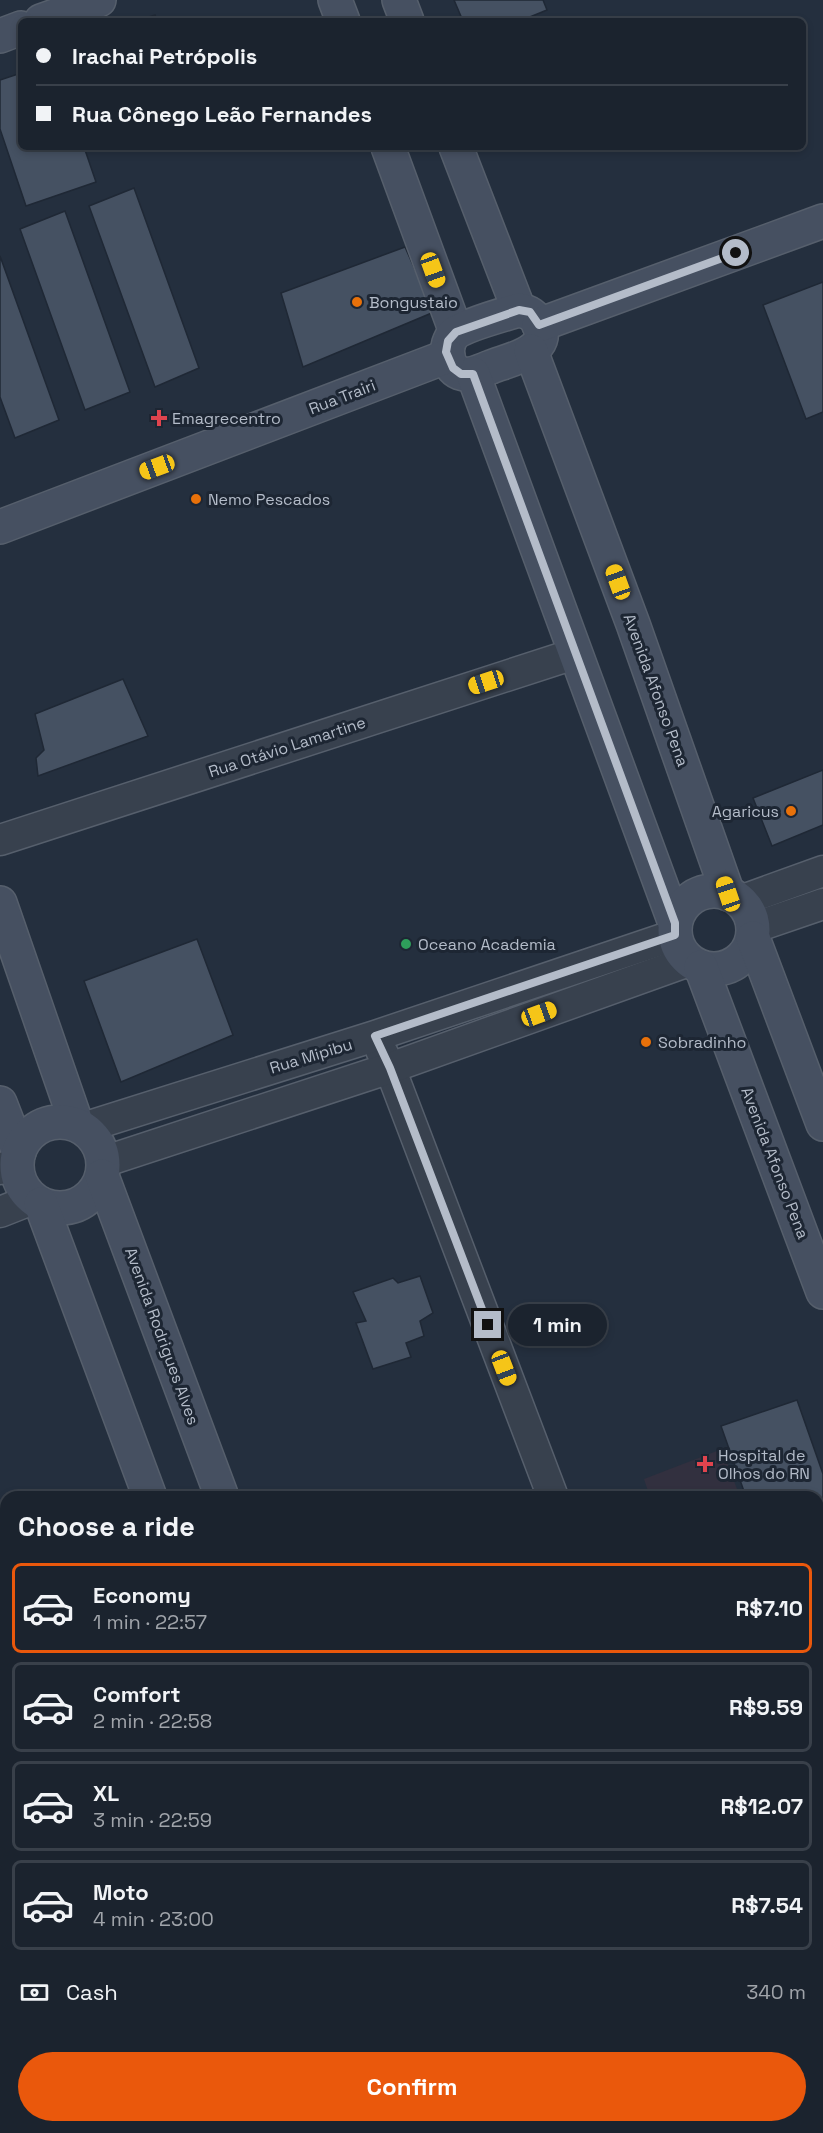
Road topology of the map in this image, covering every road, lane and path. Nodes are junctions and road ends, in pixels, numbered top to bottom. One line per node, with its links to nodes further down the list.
1 (99, 0): 4 (main road)
2 (335, 0): 5 (main road)
3 (399, 0): 6 (main road)
4 (49, 18)
5 (341, 18)
6 (406, 18)
7 (18, 29): 8 (main road)
8 (0, 36)
9 (389, 150): 13 (main road, Avenida Afonso Pena)
10 (457, 150): 12 (main road, Avenida Afonso Pena)
11 (823, 221): 12 (main road)
12 (530, 328): 13 (main road); 13 (main road); 20 (main road, Avenida Afonso Pena)
13 (459, 354): 14 (main road, Rua Trairi); 15 (main road, Avenida Afonso Pena)
14 (0, 526)
15 (574, 654): 16 (street, Rua Otávio Lamartine); 21 (main road, Avenida Afonso Pena)
16 (0, 840)
17 (823, 871): 20 (street)
18 (0, 903): 26 (main road)
19 (823, 904): 20 (street)
20 (744, 915): 21 (main road); 21 (main road); 25 (main road, Avenida Afonso Pena)
21 (685, 947): 22 (street, Rua Mipibu); 23 (street); 31 (main road, Avenida Afonso Pena)
22 (375, 1036): 23 (street); 26 (street, Rua Mipibu)
23 (390, 1068): 28 (street); 34 (street)
24 (0, 1103): 27 (main road)
25 (823, 1124)
26 (80, 1126): 27 (main road); 28 (main road)
27 (12, 1161): 29 (main road)
28 (103, 1169): 29 (main road); 33 (main road, Avenida Rodrigues Alves)
29 (37, 1202): 30 (street); 32 (main road)
30 (0, 1212)
31 (823, 1292)
32 (148, 1491)
33 (220, 1491)
34 (552, 1491)

